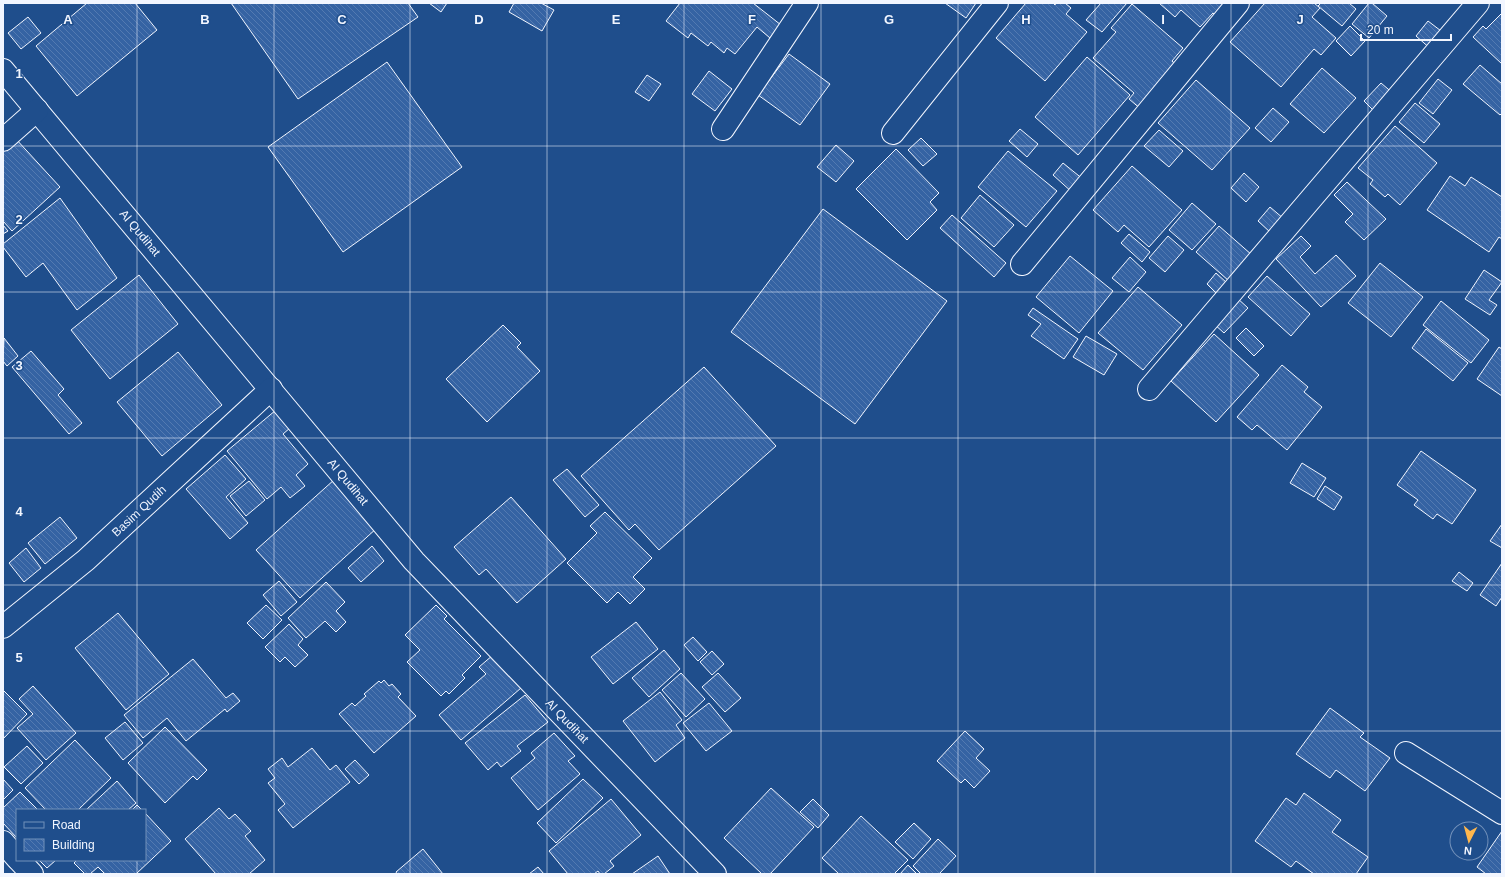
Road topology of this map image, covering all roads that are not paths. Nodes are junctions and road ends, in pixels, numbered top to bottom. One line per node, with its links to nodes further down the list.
1 (807, 3): 7 (street)
2 (998, 3): 8 (street)
3 (1238, 3): 10 (street)
4 (1478, 3): 12 (street)
5 (3, 70): 6 (street, Al Qudihat)
6 (37, 110): 9 (street); 11 (street, Al Qudihat)
7 (723, 129)
8 (893, 133)
9 (3, 140)
10 (1022, 264)
11 (271, 389): 13 (street, Basim Qudih); 20 (street, Al Qudihat)
12 (1149, 389)
13 (3, 627)
14 (1406, 753): 15 (street)
15 (1502, 813)
16 (3, 842): 17 (street)
17 (16, 857)
18 (20, 861): 19 (street)
19 (32, 874)
20 (715, 874)

